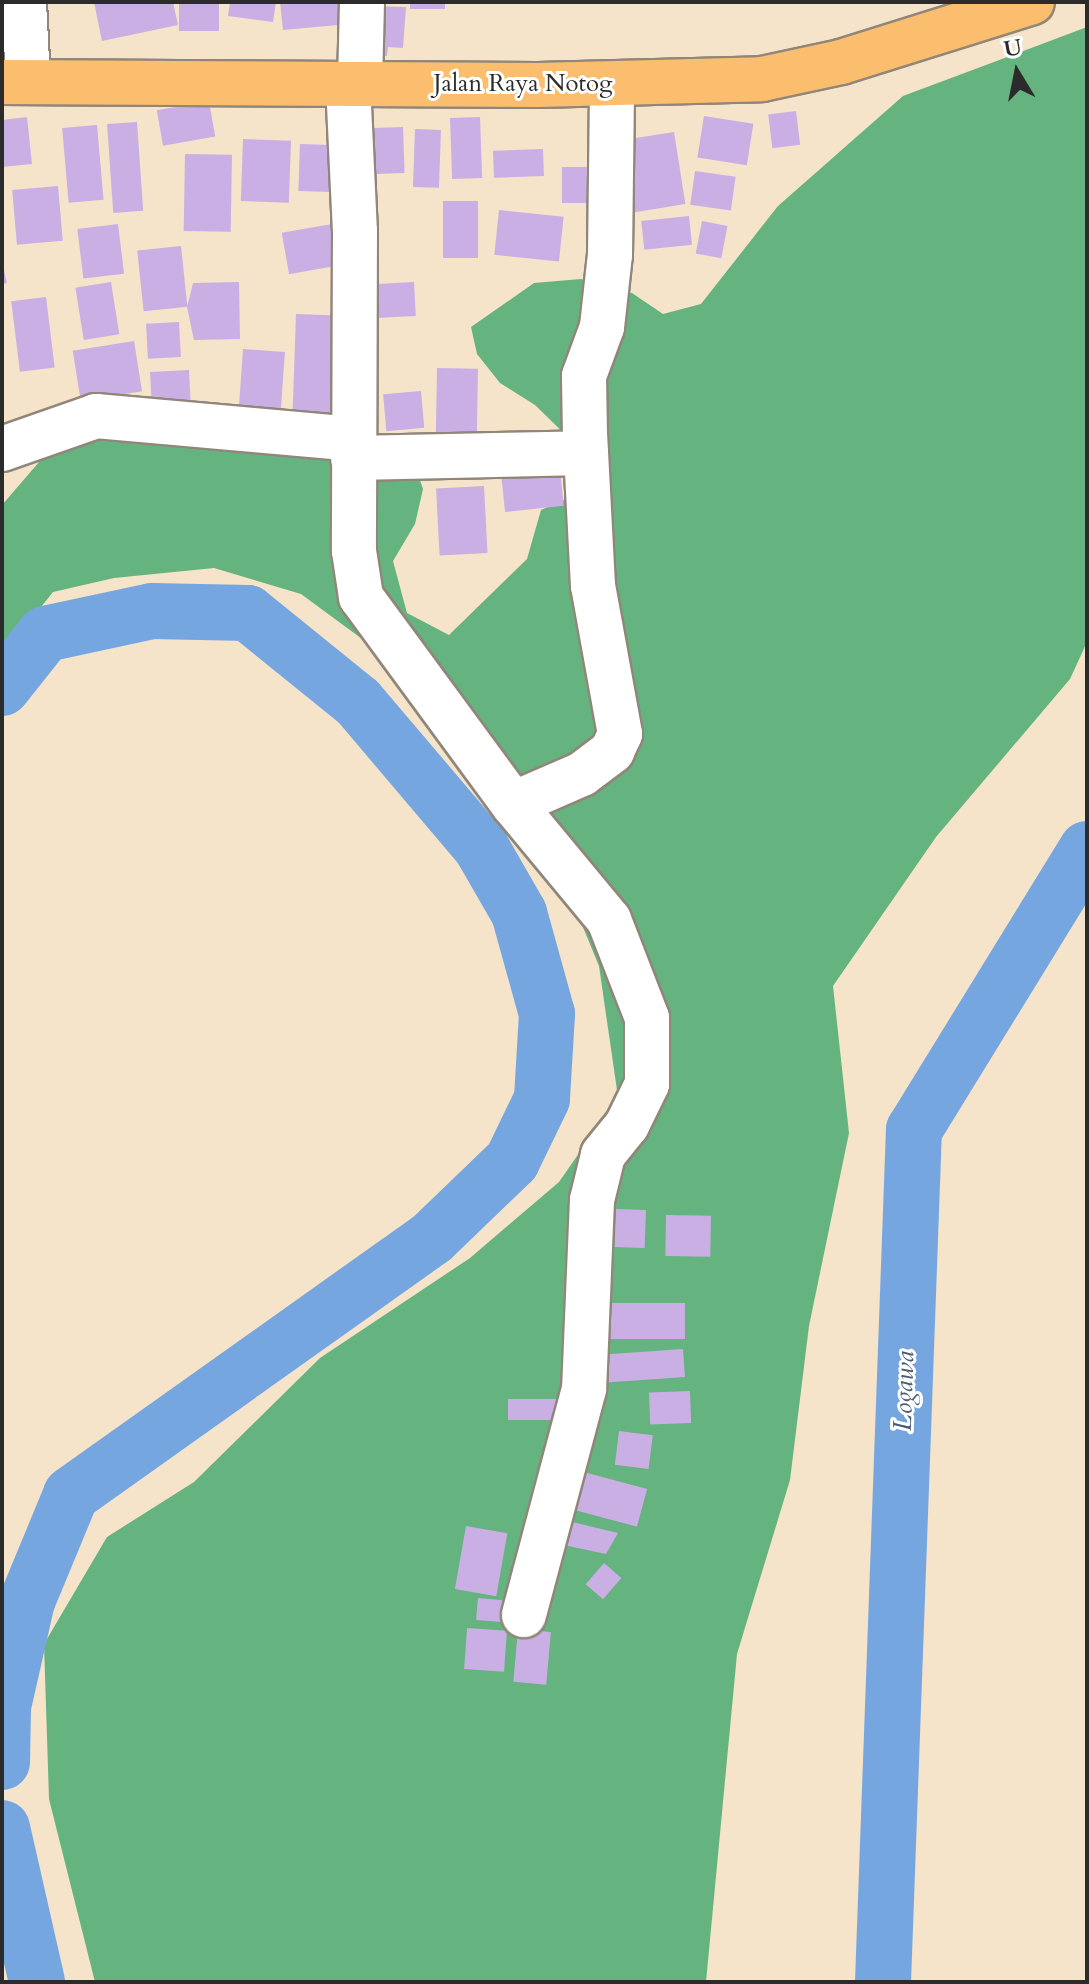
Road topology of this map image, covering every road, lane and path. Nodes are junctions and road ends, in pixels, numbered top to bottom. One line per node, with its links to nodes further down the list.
1 (24, 2): 5 (street)
2 (362, 2): 6 (street)
3 (1032, 2): 4 (highway, Jalan Raya Notog)
4 (981, 11): 7 (highway, Jalan Raya Notog)
5 (15, 82): 6 (highway, Jalan Raya Notog)
6 (354, 84): 7 (highway, Jalan Raya Notog); 9 (street)
7 (612, 85): 10 (street)
8 (2, 449): 9 (street)
9 (353, 449): 10 (street); 11 (street)
10 (586, 453): 11 (street)
11 (513, 804): 12 (street)
12 (524, 1615)

